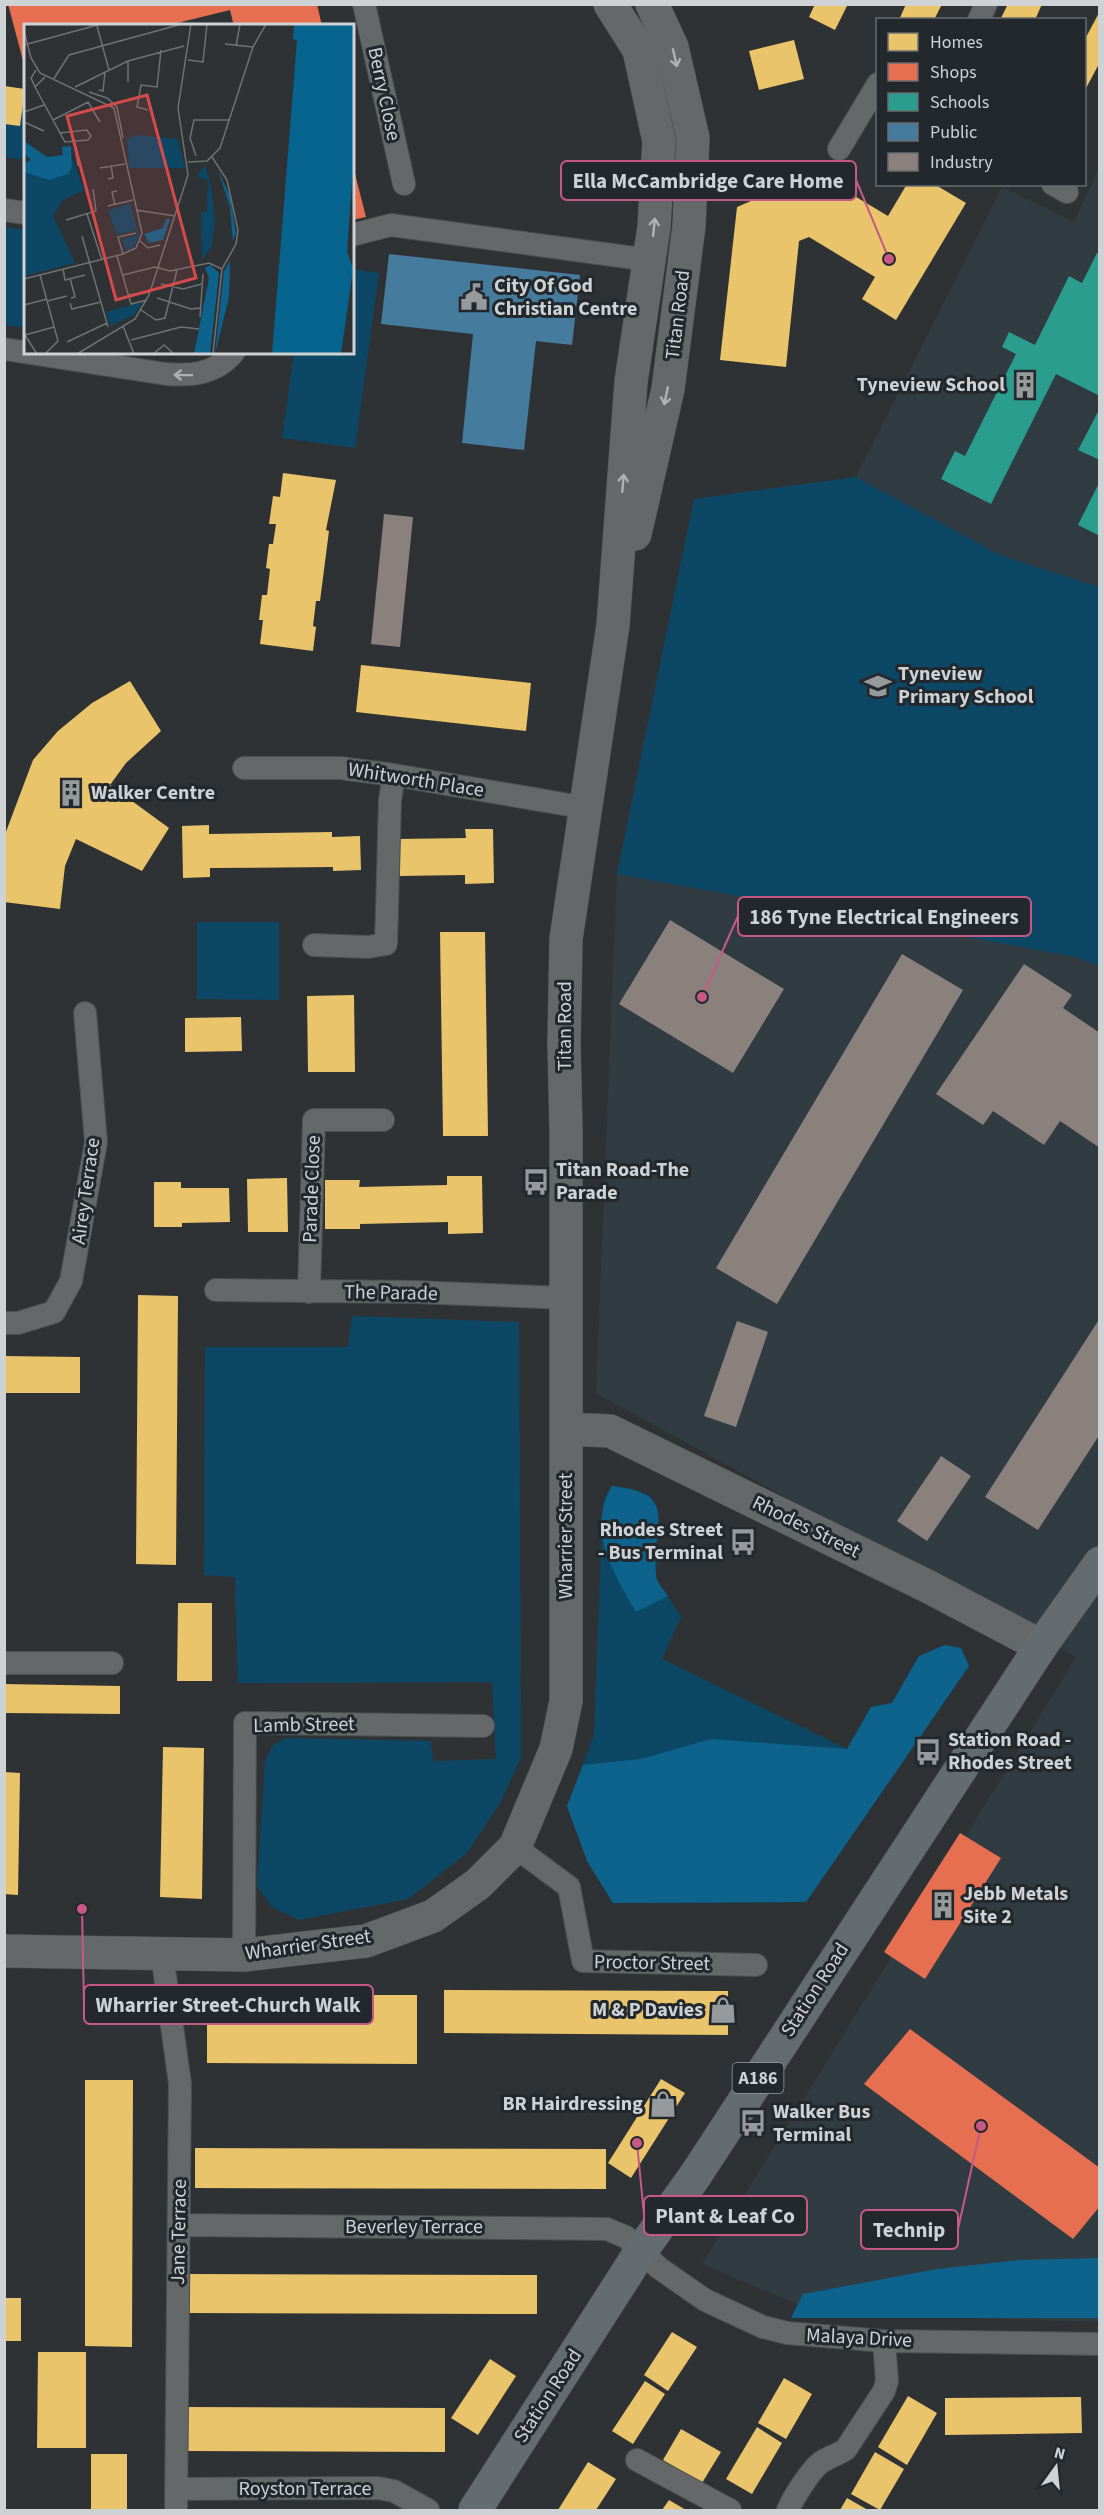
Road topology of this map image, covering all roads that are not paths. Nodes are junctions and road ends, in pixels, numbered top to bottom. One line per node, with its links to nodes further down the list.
1 (364, 4): 8 (street, Berry Close)
2 (610, 4): 12 (street, Titan Road, one-way to 2)
3 (652, 4): 17 (street, Titan Road, one-way to 17)
4 (986, 4): 5 (street)
5 (980, 18)
6 (876, 87): 7 (street)
7 (839, 149)
8 (404, 184)
9 (4, 210): 10 (street)
10 (24, 213)
11 (354, 235): 12 (street)
12 (649, 260): 17 (street, Titan Road, one-way to 12)
13 (4, 349): 14 (street, one-way to 13)
14 (24, 352)
15 (36, 354): 16 (street, one-way to 15)
16 (233, 354)
17 (613, 625): 20 (street, Titan Road)
18 (244, 768): 19 (street, Whitworth Place)
19 (394, 775): 20 (street, Whitworth Place); 21 (street)
20 (587, 808): 26 (street, Titan Road)
21 (314, 945)
22 (85, 1013): 27 (street, Airey Terrace)
23 (383, 1120): 25 (street, Parade Close)
24 (216, 1290): 25 (street, The Parade)
25 (309, 1292): 26 (street, The Parade)
26 (566, 1298): 28 (street, Titan Road)
27 (4, 1323)
28 (566, 1429): 30 (street, Rhodes Street); 34 (street, Wharrier Street)
29 (1100, 1563): 30 (main road, Station Road / A186)
30 (1041, 1646): 40 (main road, Station Road / A186)
31 (4, 1663): 32 (street)
32 (112, 1664)
33 (483, 1726): 37 (street, Lamb Street)
34 (515, 1847): 37 (street, Wharrier Street); 38 (street, Proctor Street)
35 (4, 1951): 36 (street, Wharrier Street)
36 (162, 1954): 37 (street, Wharrier Street); 39 (street, Jane Terrace)
37 (244, 1955)
38 (756, 1965)
39 (180, 2225): 40 (street, Beverley Terrace); 44 (street, Jane Terrace)
40 (641, 2251): 41 (street, Malaya Drive); 46 (main road, Station Road / A186)
41 (884, 2341): 42 (street, Malaya Drive); 48 (street)
42 (1100, 2344)
43 (637, 2460): 47 (street)
44 (176, 2500): 45 (street, Royston Terrace)
45 (428, 2511)
46 (475, 2511)
47 (730, 2511)
48 (788, 2511)

